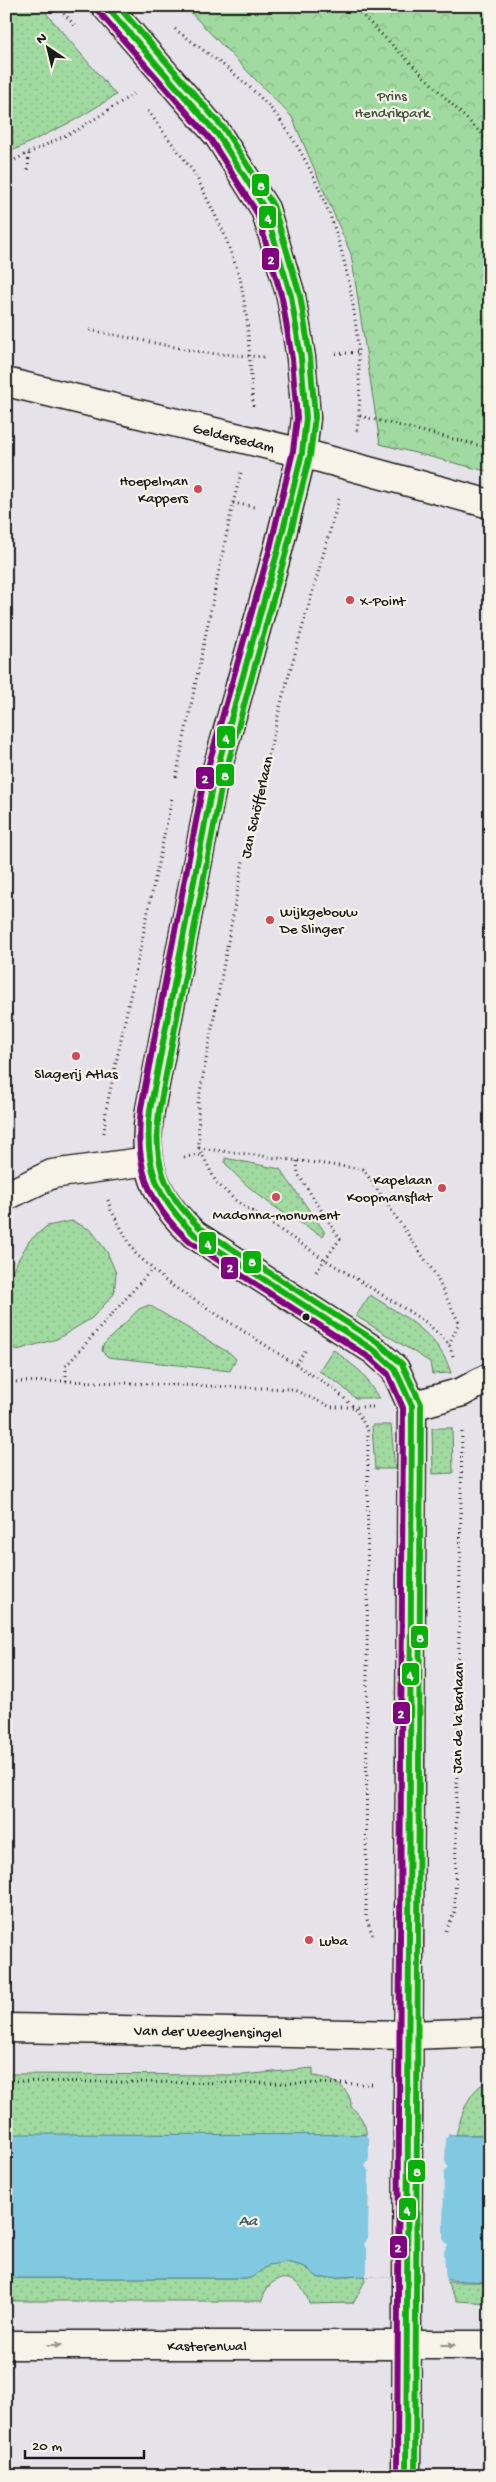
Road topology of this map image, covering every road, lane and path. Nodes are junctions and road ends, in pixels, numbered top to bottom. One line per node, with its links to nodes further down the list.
1 (57, 6): 4 (path)
2 (106, 6): 16 (street)
3 (353, 6): 9 (path)
4 (83, 35)
5 (128, 86): 6 (path)
6 (134, 93): 7 (path); 10 (path)
7 (140, 101)
8 (146, 108): 15 (path)
9 (490, 142)
10 (29, 153): 11 (path); 12 (path)
11 (6, 164)
12 (28, 170)
13 (90, 330): 15 (path)
14 (359, 352): 16 (path)
15 (250, 357): 16 (path); 19 (path)
16 (301, 358): 21 (street)
17 (6, 382): 19 (street, Geldersedam)
18 (360, 416): 20 (path)
19 (250, 441): 21 (street, Geldersedam)
20 (490, 448)
21 (302, 453): 22 (street, Geldersedam); 25 (street)
22 (349, 466): 23 (street, Geldersedam); 24 (path, Jan Schöfferlaan)
23 (490, 504)
24 (199, 1148): 26 (path); 29 (path, Jan Schöfferlaan)
25 (149, 1161): 27 (street); 39 (street)
26 (297, 1161): 29 (path); 33 (path)
27 (101, 1167): 28 (street); 30 (path)
28 (6, 1196)
29 (324, 1259): 31 (path); 33 (path, Jan Schöfferlaan)
30 (152, 1269): 34 (path); 36 (path)
31 (315, 1274)
32 (311, 1343): 34 (path)
33 (449, 1344): 38 (path, Jan de la Barlaan)
34 (296, 1364): 40 (path)
35 (490, 1377): 38 (street)
36 (66, 1381): 37 (path); 40 (path)
37 (6, 1382)
38 (462, 1392): 39 (street); 41 (path, Jan de la Barlaan)
39 (412, 1406): 45 (street)
40 (355, 1408): 42 (path)
41 (444, 1934)
42 (376, 1944)
43 (6, 2028): 45 (street, Van der Weeghensingel)
44 (490, 2032): 45 (street, Van der Weeghensingel)
45 (409, 2035): 47 (street)
46 (6, 2081): 47 (path)
47 (409, 2084): 48 (street)
48 (407, 2344): 49 (street, Kasterenwal, one-way to 48); 50 (street, Kasterenwal, one-way to 50); 51 (street)
49 (6, 2345)
50 (490, 2345)
51 (406, 2476)

